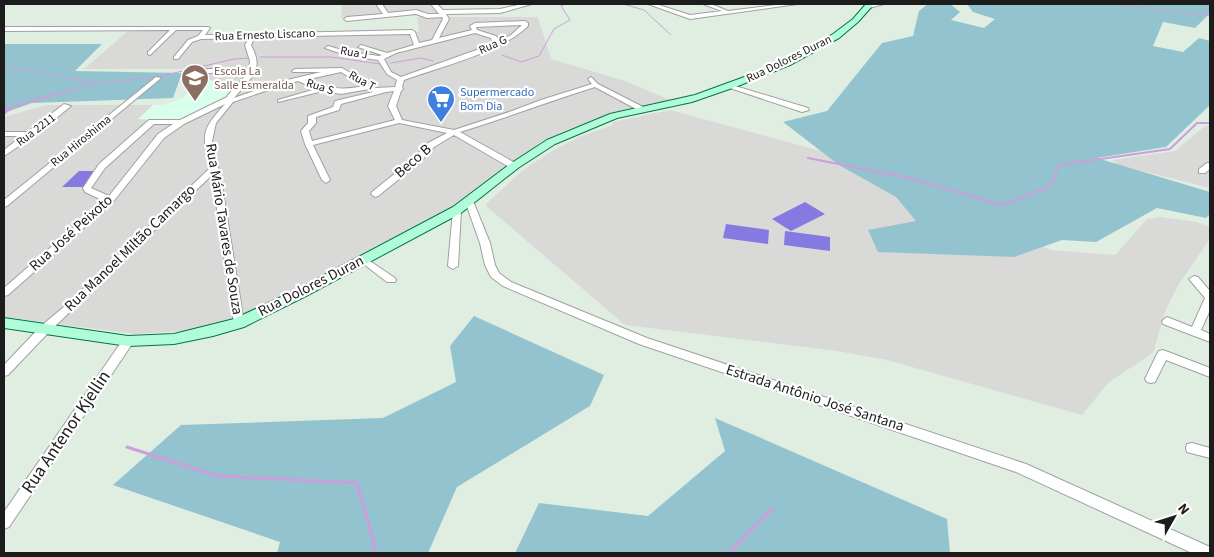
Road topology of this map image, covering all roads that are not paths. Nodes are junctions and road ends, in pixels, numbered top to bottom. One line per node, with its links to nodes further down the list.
1 (379, 4): 14 (street)
2 (434, 4): 13 (street)
3 (478, 4): 11 (street)
4 (529, 4): 9 (street)
5 (651, 4): 12 (street)
6 (706, 4): 12 (street)
7 (794, 4): 12 (street)
8 (881, 4): 10 (street)
9 (521, 5): 11 (street)
10 (869, 5): 37 (street, Rua Dolores Duran)
11 (486, 12): 13 (street)
12 (729, 12)
13 (443, 14): 14 (street); 21 (street)
14 (387, 15): 15 (street)
15 (347, 19)
16 (175, 28): 17 (street, Rua Ernesto Liscano); 19 (street, Rua Ernesto Liscano); 26 (street)
17 (4, 29)
18 (475, 31): 21 (street); 23 (street); 23 (street, Rua G)
19 (200, 36): 20 (street, Rua Ernesto Liscano); 28 (street)
20 (253, 36): 22 (street, Rua Ernesto Liscano); 31 (street)
21 (435, 40): 22 (street)
22 (417, 45): 27 (street)
23 (497, 45): 35 (street, Rua G)
24 (361, 47): 27 (street)
25 (328, 48): 27 (street, Rua J)
26 (150, 53)
27 (383, 56): 35 (street)
28 (176, 58)
29 (304, 60): 32 (street, Rua S)
30 (342, 70): 32 (street, Rua T); 36 (street, Rua José Peixoto); 38 (street, Rua T)
31 (254, 71): 33 (street); 42 (street, Rua Mário Tavares de Souza)
32 (295, 71): 36 (street, Rua S)
33 (194, 73)
34 (158, 78): 62 (street, Rua Hiroshima)
35 (400, 79): 39 (street)
36 (299, 80): 40 (street, Rua S); 42 (street, Rua José Peixoto)
37 (732, 86): 45 (street); 46 (street, Rua Dolores Duran)
38 (369, 87): 40 (street, Rua S); 41 (street, Rua T)
39 (400, 89): 41 (street, Rua T); 47 (street)
40 (322, 90): 43 (street)
41 (383, 91): 52 (street)
42 (230, 100): 48 (street, Rua José Peixoto); 56 (street, Rua Mário Tavares de Souza)
43 (280, 101)
44 (67, 106): 51 (street, Rua 2211)
45 (805, 110)
46 (645, 111): 49 (street, Beco B); 55 (street, Rua Dolores Duran)
47 (399, 121): 49 (street); 52 (street)
48 (180, 122): 60 (street, Rua José Peixoto); 60 (street)
49 (454, 132): 55 (street); 59 (street, Beco B)
50 (4, 134): 51 (street)
51 (32, 134): 53 (street, Rua 2211)
52 (309, 144): 58 (street)
53 (4, 154)
54 (1210, 165): 57 (street)
55 (514, 166): 61 (street, Rua Dolores Duran)
56 (215, 168): 71 (street, Rua Mário Tavares de Souza); 73 (street, Rua Manoel Miltão Camargo)
57 (1202, 171)
58 (326, 180)
59 (375, 194)
60 (110, 200): 68 (street, Rua José Peixoto)
61 (469, 201): 63 (street, Rua Dolores Duran); 83 (street, Estrada Antônio José Santana)
62 (4, 204)
63 (457, 210): 64 (street, Rua Dolores Duran); 65 (street)
64 (364, 260): 66 (street); 71 (street, Rua Dolores Duran)
65 (453, 266)
66 (392, 280)
67 (1194, 280): 69 (street)
68 (4, 293)
69 (1210, 298): 74 (street)
70 (1167, 321): 74 (street)
71 (239, 323): 76 (street, Rua Dolores Duran)
72 (4, 324): 73 (street, Rua Dolores Duran)
73 (45, 329): 76 (street, Rua Dolores Duran); 77 (street, Rua Manoel Miltão Camargo)
74 (1195, 332): 75 (street)
75 (1210, 338)
76 (128, 342): 82 (street, Rua Antenor Kjellin)
77 (4, 372)
78 (1210, 373): 79 (street)
79 (1151, 379)
80 (1192, 448): 81 (street)
81 (1210, 454)
82 (4, 523)
83 (1207, 553)

